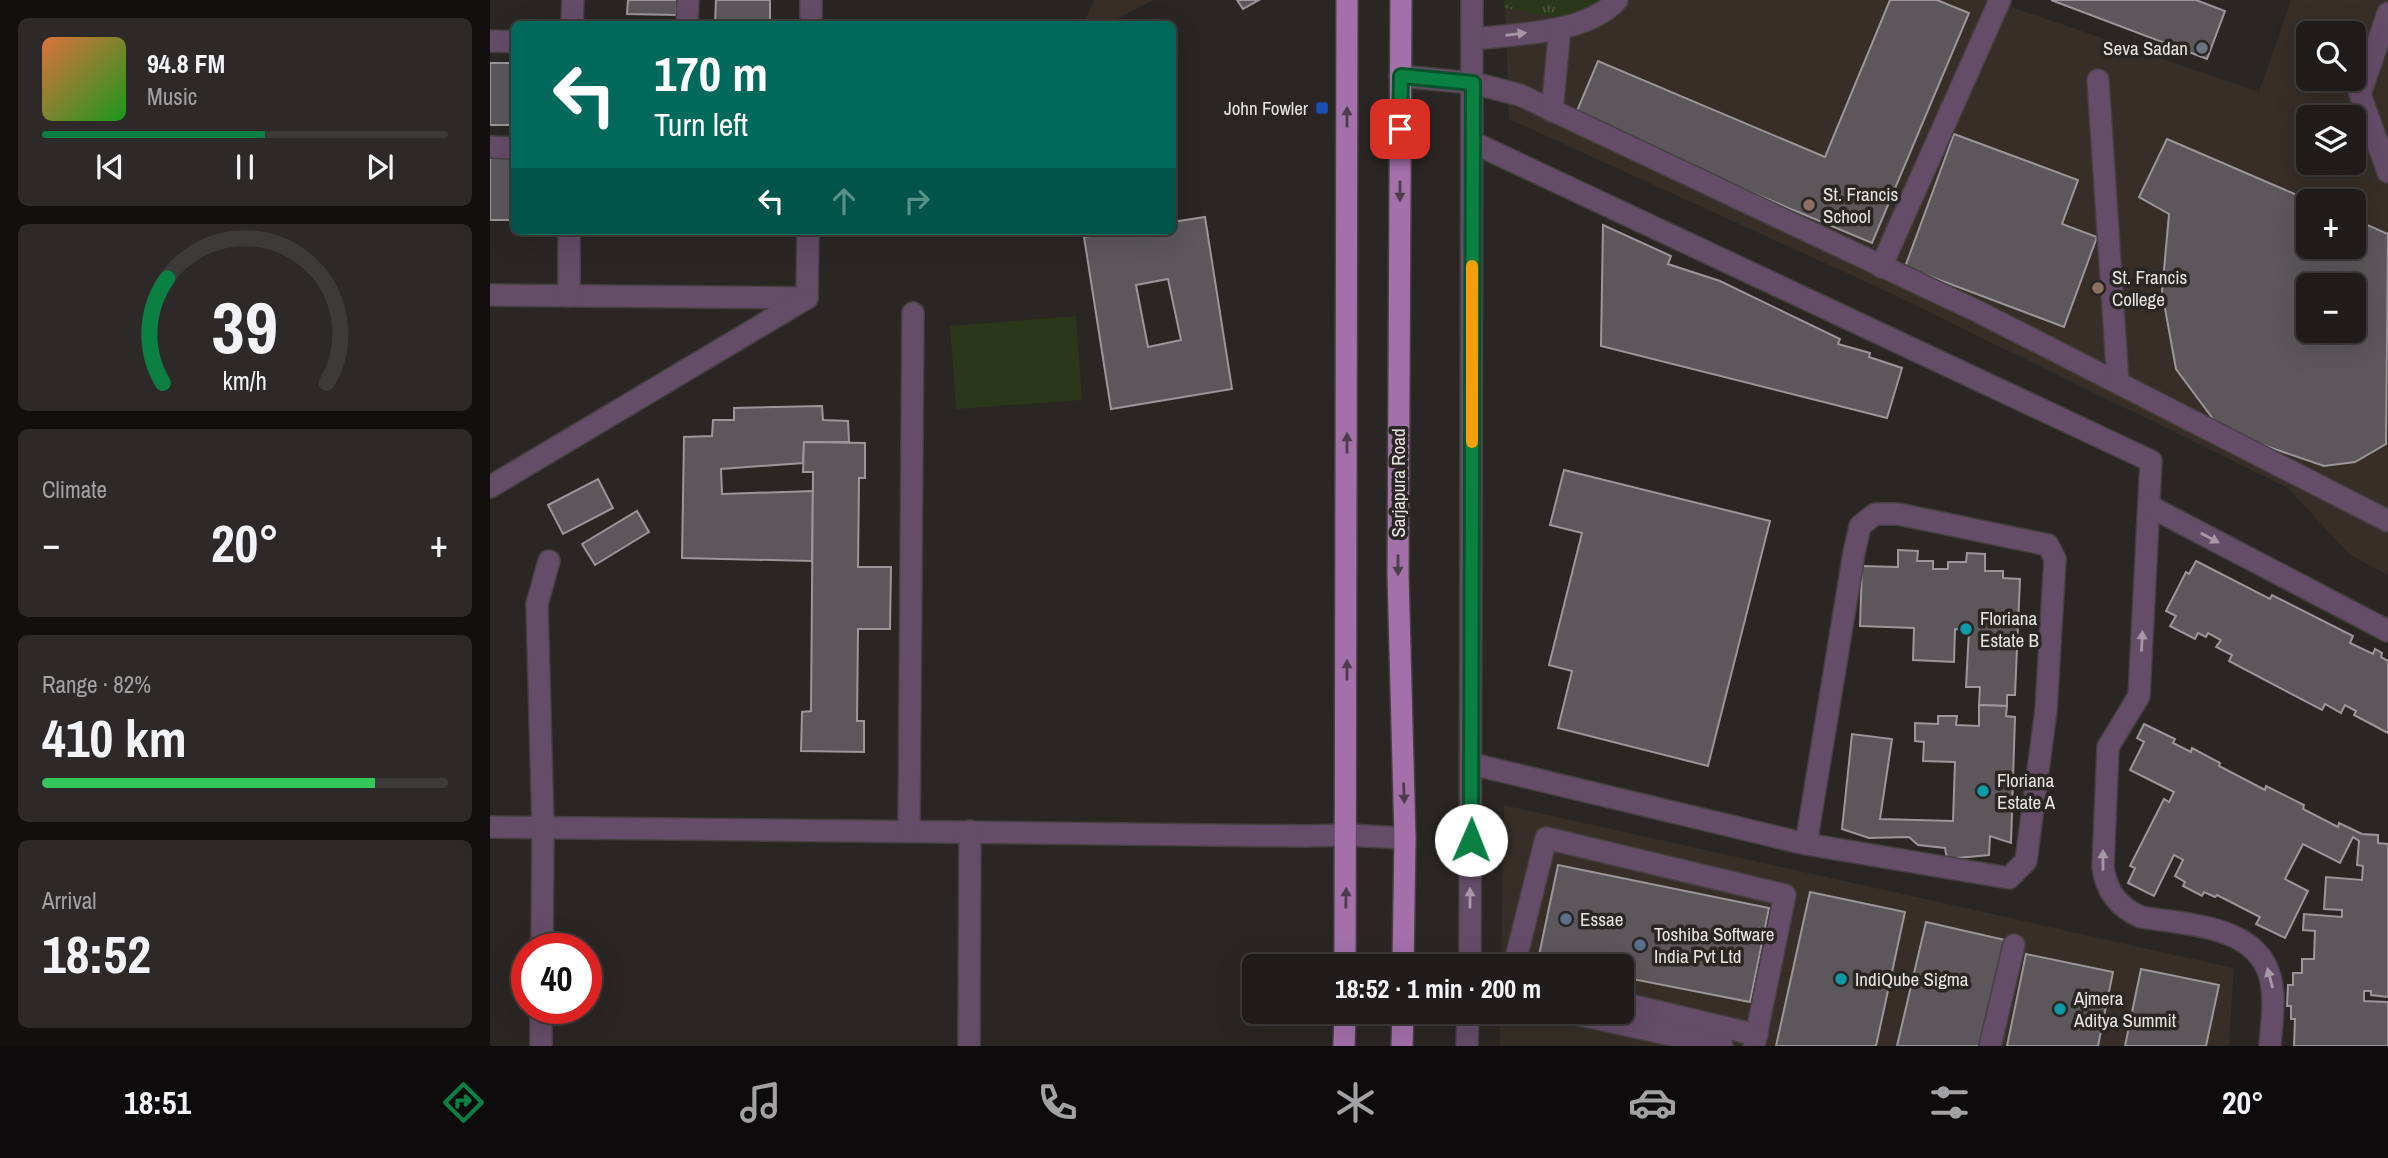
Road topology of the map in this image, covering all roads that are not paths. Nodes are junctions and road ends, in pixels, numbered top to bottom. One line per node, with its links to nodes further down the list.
1 (573, 0): 10 (street)
2 (688, 0): 11 (street)
3 (811, 0): 12 (street)
4 (1347, 0): 43 (main road, one-way to 4)
5 (1401, 0): 17 (main road, Sarjapura Road)
6 (1472, 0): 14 (street)
7 (1617, 0): 13 (street)
8 (2000, 0): 27 (street)
9 (2388, 13): 24 (street)
10 (572, 21)
11 (687, 21)
12 (811, 21)
13 (1560, 28): 14 (street, one-way to 13); 20 (street)
14 (1473, 39): 19 (street)
15 (490, 41): 16 (street)
16 (511, 41)
17 (1401, 76): 19 (street); 44 (main road, Sarjapura Road, one-way to 44)
18 (2098, 80): 32 (street)
19 (1473, 83): 20 (street); 21 (street)
20 (1552, 111): 27 (street)
21 (1472, 142): 34 (street); 38 (street)
22 (490, 148): 23 (street)
23 (511, 148)
24 (2388, 172)
25 (569, 235): 29 (street)
26 (808, 235): 30 (street)
27 (1881, 267): 32 (street)
28 (490, 295): 29 (street)
29 (569, 296): 30 (street)
30 (807, 298): 33 (street)
31 (913, 313): 41 (street)
32 (2118, 383): 35 (street)
33 (490, 487)
34 (2149, 506): 37 (street, one-way to 37); 66 (street, one-way to 34)
35 (2388, 521)
36 (549, 561): 40 (street)
37 (2388, 631)
38 (1472, 764): 45 (street); 50 (street, one-way to 38)
39 (490, 827): 40 (street)
40 (543, 828): 41 (street); 46 (street)
41 (909, 831): 42 (street)
42 (970, 831): 43 (street); 60 (street)
43 (1347, 835): 44 (street); 48 (main road, one-way to 43)
44 (1405, 838): 49 (main road, Sarjapura Road)
45 (1806, 844): 45 (street)
46 (542, 933)
47 (2014, 945): 65 (street)
48 (1345, 954)
49 (1403, 954)
50 (1470, 954)
51 (1517, 954): 58 (street)
52 (1634, 1006): 58 (street)
53 (541, 1024): 59 (street)
54 (1345, 1024): 61 (main road)
55 (1403, 1024): 62 (main road)
56 (1468, 1024): 63 (street)
57 (1621, 1024): 64 (street)
58 (1755, 1040)
59 (541, 1046)
60 (969, 1046)
61 (1344, 1046)
62 (1402, 1046)
63 (1467, 1046)
64 (1722, 1046)
65 (1990, 1046)
66 (2270, 1046)

